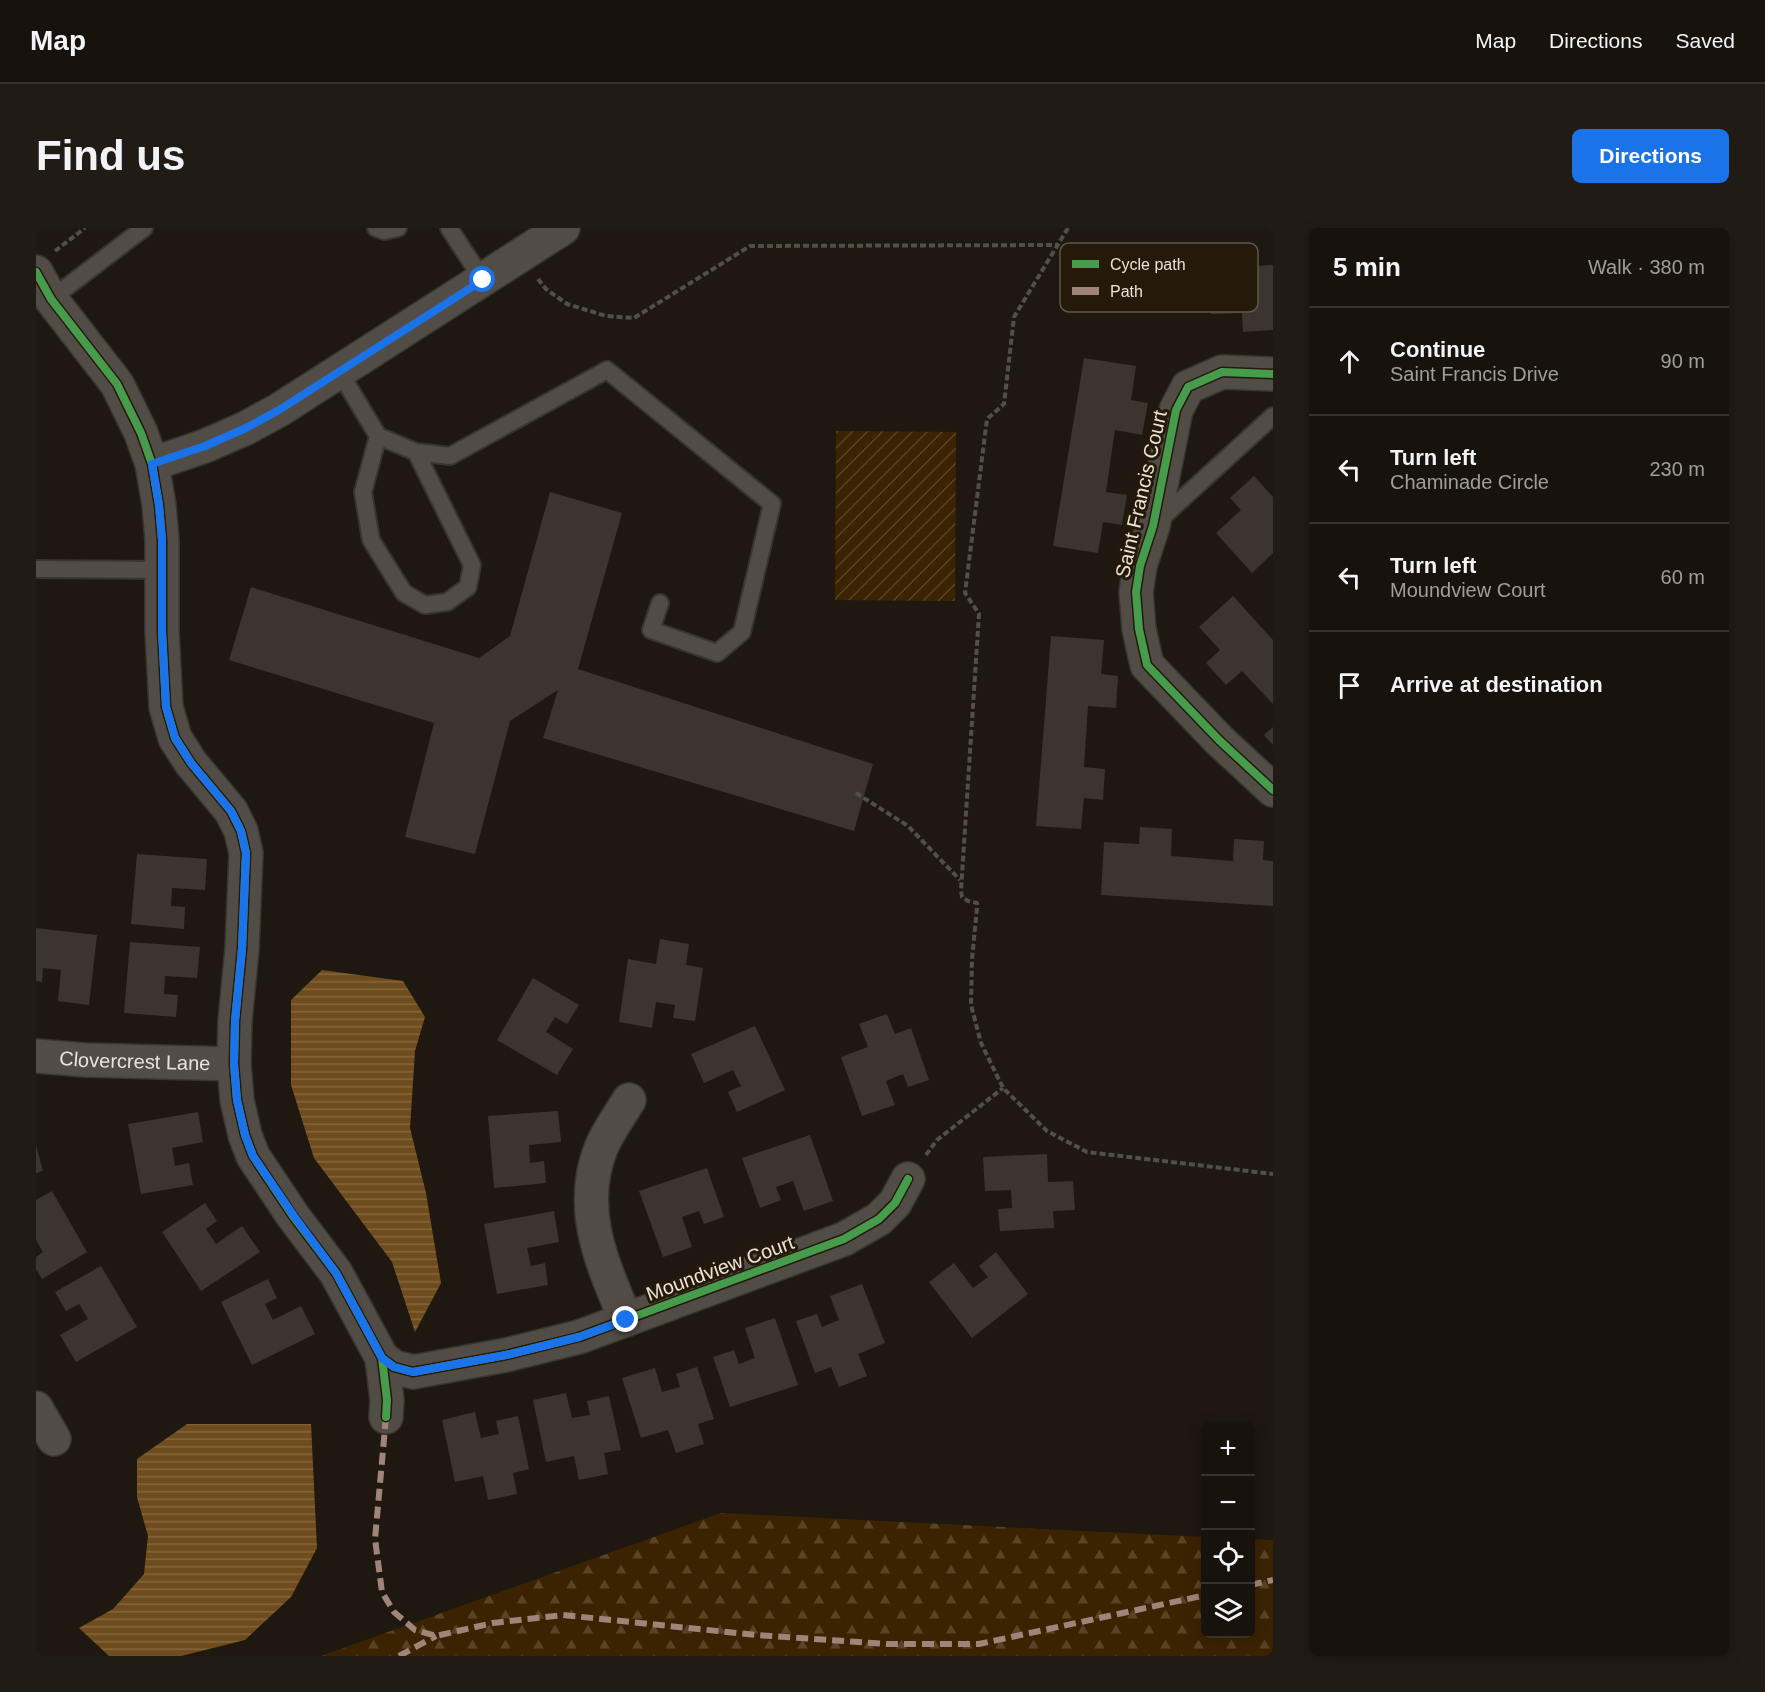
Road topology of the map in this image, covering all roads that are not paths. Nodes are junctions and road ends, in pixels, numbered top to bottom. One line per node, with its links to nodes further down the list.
1 (144, 228): 6 (lane)
2 (376, 228): 3 (lane)
3 (398, 228)
4 (449, 228): 7 (lane)
5 (563, 228): 7 (street)
6 (47, 274): 13 (street)
7 (483, 280): 8 (street)
8 (339, 371): 11 (lane); 13 (street)
9 (1273, 374): 14 (street, Saint Francis Court)
10 (1273, 416): 14 (lane)
11 (378, 436): 12 (lane); 12 (lane)
12 (416, 452): 17 (lane)
13 (152, 464): 16 (street)
14 (1153, 526): 18 (street, Saint Francis Court)
15 (36, 569): 16 (lane)
16 (162, 570): 20 (street)
17 (660, 603)
18 (1273, 790)
19 (36, 1056): 20 (street, Clovercrest Lane)
20 (234, 1064): 24 (street)
21 (629, 1100): 23 (street)
22 (908, 1179): 23 (street, Moundview Court)
23 (626, 1320): 24 (street, Moundview Court)
24 (382, 1358): 26 (street)
25 (36, 1408): 27 (street)
26 (386, 1417)
27 (54, 1439)

